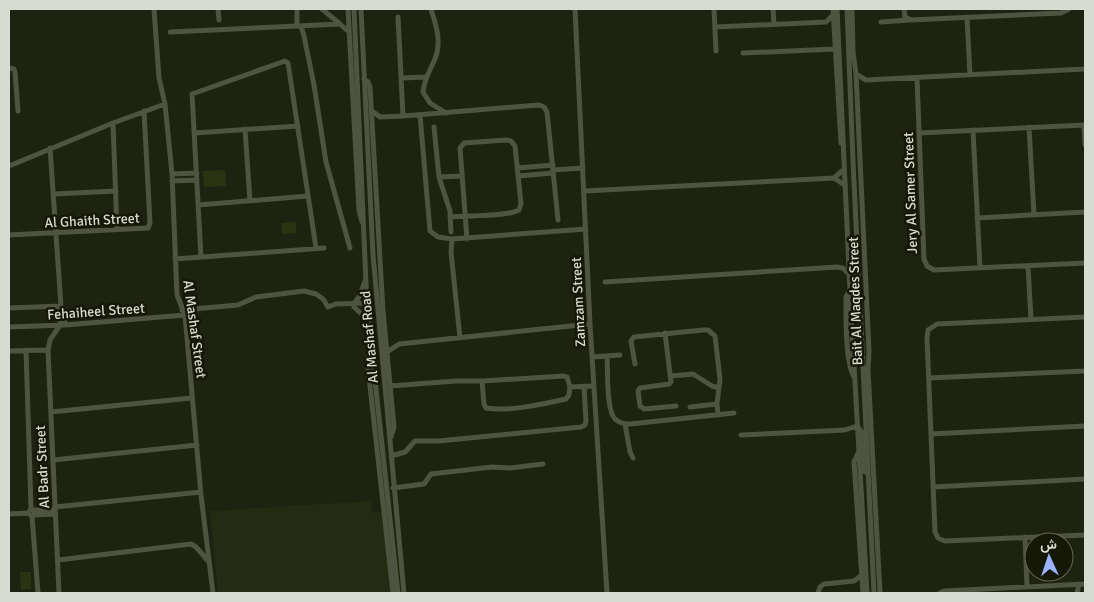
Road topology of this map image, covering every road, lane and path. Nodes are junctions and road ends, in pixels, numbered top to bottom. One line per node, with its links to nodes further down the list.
1 (154, 9): 48 (street, Al Mashaf Street)
2 (218, 9): 22 (street)
3 (297, 9): 27 (street)
4 (322, 9): 25 (street)
5 (348, 9): 18 (street, Al Mashaf Road)
6 (354, 9): 36 (street, Al Mashaf Road)
7 (362, 9): 44 (street, Al Mashaf Road)
8 (431, 9): 41 (street)
9 (575, 9): 72 (street, Zamzam Street)
10 (714, 9): 28 (street)
11 (773, 9): 26 (street)
12 (838, 9): 69 (street, Bait Al Maqdes Street)
13 (847, 9): 55 (street, Bait Al Maqdes Street)
14 (852, 9): 39 (street, Bait Al Maqdes Street)
15 (904, 9): 20 (street)
16 (1069, 9): 21 (street)
17 (833, 11): 23 (street); 29 (street, Bait Al Maqdes Street)
18 (348, 16): 25 (street); 31 (street, Al Mashaf Road)
19 (398, 16): 42 (street)
20 (907, 18): 21 (street); 24 (street)
21 (967, 18): 40 (street)
22 (219, 20)
23 (826, 22): 26 (street); 29 (street)
24 (881, 22)
25 (340, 24): 27 (street); 31 (street)
26 (774, 24): 28 (street)
27 (299, 26): 30 (street); 110 (street)
28 (715, 27): 34 (street)
29 (834, 30): 33 (street, Bait Al Maqdes Street)
30 (170, 32)
31 (349, 32): 32 (street, Al Mashaf Road)
32 (350, 43): 36 (street); 97 (street, Al Mashaf Road)
33 (835, 48): 35 (street); 69 (street, Bait Al Maqdes Street)
34 (716, 51)
35 (743, 53)
36 (356, 54): 97 (street, Al Mashaf Road)
37 (9, 68): 50 (street)
38 (1085, 69): 40 (street)
39 (856, 74): 45 (street); 46 (street, Bait Al Maqdes Street)
40 (970, 75): 43 (street)
41 (427, 77): 42 (street); 52 (street)
42 (401, 78): 54 (street)
43 (917, 78): 45 (street); 66 (street, Jery Al Samer Street)
44 (364, 79): 49 (street, Al Mashaf Road); 111 (street, Al Mashaf Road)
45 (866, 80): 46 (street)
46 (856, 87): 47 (street, Bait Al Maqdes Street)
47 (857, 102): 55 (street); 98 (street, Bait Al Maqdes Street)
48 (164, 104): 51 (street); 76 (street, Al Mashaf Street)
49 (371, 110): 56 (street); 60 (street, Al Mashaf Road)
50 (18, 111)
51 (144, 111): 57 (street); 101 (street, Al Ghaith Street)
52 (446, 114): 53 (street); 73 (street)
53 (420, 115): 54 (street); 106 (street)
54 (403, 116): 56 (street)
55 (851, 116): 96 (street, Bait Al Maqdes Street)
56 (380, 117): 60 (street)
57 (113, 123): 68 (street); 84 (street)
58 (1085, 125): 62 (street); 67 (street)
59 (298, 126): 63 (street); 65 (street); 87 (street)
60 (372, 126): 107 (street, Al Mashaf Road)
61 (434, 127): 79 (street)
62 (1029, 127): 64 (street); 92 (street)
63 (245, 129): 65 (street); 88 (street)
64 (973, 130): 66 (street); 94 (street)
65 (194, 133): 75 (street)
66 (919, 133): 119 (street, Jery Al Samer Street)
67 (1085, 145)
68 (50, 148): 70 (street); 86 (street)
69 (843, 153): 74 (street, Bait Al Maqdes Street); 100 (street, Bait Al Maqdes Street)
70 (9, 166)
71 (517, 168): 73 (street); 77 (street); 78 (street)
72 (583, 168): 73 (street); 85 (street, Zamzam Street)
73 (553, 169): 78 (street); 95 (street)
74 (842, 171): 80 (street); 83 (street, Bait Al Maqdes Street)
75 (197, 173): 76 (street); 81 (street)
76 (172, 174): 82 (street, Al Mashaf Street)
77 (462, 176): 79 (street); 91 (street)
78 (518, 176): 91 (street)
79 (439, 177): 93 (street)
80 (834, 178): 83 (street); 85 (street)
81 (197, 180): 82 (street); 89 (street)
82 (172, 181): 113 (street, Al Mashaf Street)
83 (843, 184): 100 (street, Bait Al Maqdes Street)
84 (116, 190): 86 (street); 101 (street)
85 (584, 192): 99 (street, Zamzam Street)
86 (54, 194): 103 (street)
87 (308, 196): 88 (street); 108 (street)
88 (250, 201): 89 (street)
89 (198, 205): 112 (street)
90 (1085, 212): 92 (street)
91 (465, 215): 93 (street); 105 (street)
92 (1034, 215): 94 (street)
93 (450, 216): 102 (street)
94 (977, 218): 119 (street)
95 (558, 220)
96 (856, 220): 98 (street); 121 (street, Bait Al Maqdes Street)
97 (364, 225): 122 (street, Al Mashaf Road)
98 (863, 227): 118 (street, Bait Al Maqdes Street)
99 (586, 229): 105 (street); 132 (street, Zamzam Street)
100 (848, 229): 114 (street, Bait Al Maqdes Street)
101 (117, 230): 103 (street, Al Ghaith Street)
102 (451, 232)
103 (57, 233): 104 (street, Al Ghaith Street); 126 (street)
104 (9, 235)
105 (467, 238): 106 (street)
106 (452, 240): 139 (street)
107 (380, 245): 111 (street); 138 (street, Al Mashaf Road)
108 (316, 248): 109 (street); 112 (street)
109 (324, 248)
110 (350, 248)
111 (373, 255): 174 (street, Al Mashaf Road)
112 (200, 257): 113 (street)
113 (175, 259): 128 (street, Al Mashaf Street)
114 (849, 262): 117 (street); 120 (street, Bait Al Maqdes Street); 134 (street)
115 (1085, 263): 116 (street, Jery Al Samer Street)
116 (1028, 266): 119 (street, Jery Al Samer Street); 130 (street)
117 (834, 267): 120 (street); 123 (street)
118 (864, 268): 121 (street); 211 (street, Bait Al Maqdes Street)
119 (980, 268)
120 (850, 274): 168 (street, Bait Al Maqdes Street)
121 (858, 274): 134 (street, Bait Al Maqdes Street)
122 (366, 278): 124 (street); 125 (street, Al Mashaf Road)
123 (605, 282)
124 (354, 305): 125 (street); 128 (street, Fehaiheel Street); 131 (street)
125 (367, 305): 131 (street, Al Mashaf Road)
126 (61, 306): 127 (street); 133 (street)
127 (9, 308)
128 (184, 312): 133 (street, Fehaiheel Street); 160 (street, Al Mashaf Street)
129 (1085, 317): 130 (street)
130 (1031, 319): 153 (street)
131 (369, 320): 144 (street, Al Mashaf Road)
132 (590, 324): 139 (street); 149 (street, Zamzam Street)
133 (63, 325): 135 (street, Fehaiheel Street); 140 (street, Al Badr Street)
134 (861, 325): 184 (street, Bait Al Maqdes Street)
135 (42, 326): 136 (street, Fehaiheel Street); 140 (street)
136 (9, 327)
137 (665, 333): 150 (street); 152 (street); 159 (street)
138 (385, 337): 141 (street); 146 (street, Al Mashaf Road)
139 (460, 338): 141 (street)
140 (50, 340): 143 (street, Al Badr Street)
141 (399, 344): 146 (street)
142 (26, 350): 143 (street); 145 (street); 189 (street)
143 (48, 350): 164 (street, Al Badr Street)
144 (371, 350): 204 (street, Al Mashaf Road); 205 (street, Al Mashaf Road)
145 (9, 351)
146 (387, 352): 155 (street, Al Mashaf Road)
147 (620, 355): 148 (street)
148 (607, 356): 149 (street); 167 (street)
149 (592, 357): 157 (street, Zamzam Street)
150 (635, 364)
151 (1085, 371): 153 (street)
152 (671, 376): 159 (street); 162 (street)
153 (929, 378): 171 (street)
154 (482, 380): 155 (street); 158 (street); 158 (street)
155 (390, 386): 174 (street, Al Mashaf Road)
156 (584, 386): 157 (street); 158 (street); 177 (street)
157 (594, 386): 207 (street, Zamzam Street)
158 (570, 387)
159 (719, 388): 161 (street)
160 (192, 398): 164 (street); 175 (street, Al Mashaf Street)
161 (717, 404): 163 (street); 166 (street)
162 (676, 406)
163 (690, 407)
164 (51, 412): 181 (street, Al Badr Street)
165 (734, 413): 166 (street)
166 (718, 415): 167 (street)
167 (625, 424): 180 (street)
168 (857, 426): 170 (street); 173 (street, Bait Al Maqdes Street); 184 (street)
169 (1085, 426): 171 (street)
170 (845, 430): 172 (street); 173 (street)
171 (931, 434): 185 (street)
172 (741, 435)
173 (858, 438): 178 (street, Bait Al Maqdes Street)
174 (390, 439): 176 (street, Al Mashaf Road)
175 (197, 445): 181 (street); 187 (street, Al Mashaf Street)
176 (390, 447): 177 (street); 179 (street, Al Mashaf Road)
177 (402, 452): 179 (street)
178 (858, 452): 194 (street, Bait Al Maqdes Street); 209 (street, Bait Al Maqdes Street)
179 (391, 456): 186 (street, Al Mashaf Road)
180 (634, 458)
181 (53, 460): 188 (street, Al Badr Street)
182 (543, 464): 186 (street)
183 (1085, 479): 185 (street)
184 (869, 484): 210 (street, Bait Al Maqdes Street)
185 (933, 487): 191 (street)
186 (393, 488): 206 (street, Al Mashaf Road)
187 (201, 492): 188 (street); 193 (street, Al Mashaf Street)
188 (55, 510): 189 (street); 192 (street, Al Badr Street)
189 (32, 512): 190 (street); 201 (street)
190 (9, 514)
191 (1024, 537)
192 (58, 560): 193 (street); 202 (street, Al Badr Street)
193 (210, 563): 203 (street, Al Mashaf Street)
194 (862, 575): 195 (street); 200 (street, Bait Al Maqdes Street)
195 (854, 581): 200 (street); 208 (street)
196 (1028, 582): 199 (street)
197 (1079, 584): 198 (street); 199 (street); 213 (street)
198 (1085, 584)
199 (1028, 586): 212 (street)
200 (863, 591)
201 (38, 593)
202 (59, 593)
203 (213, 593)
204 (393, 593)
205 (398, 593)
206 (404, 593)
207 (606, 593)
208 (818, 593)
209 (867, 593)
210 (874, 593)
211 (880, 593)
212 (940, 593)
213 (1077, 593)

